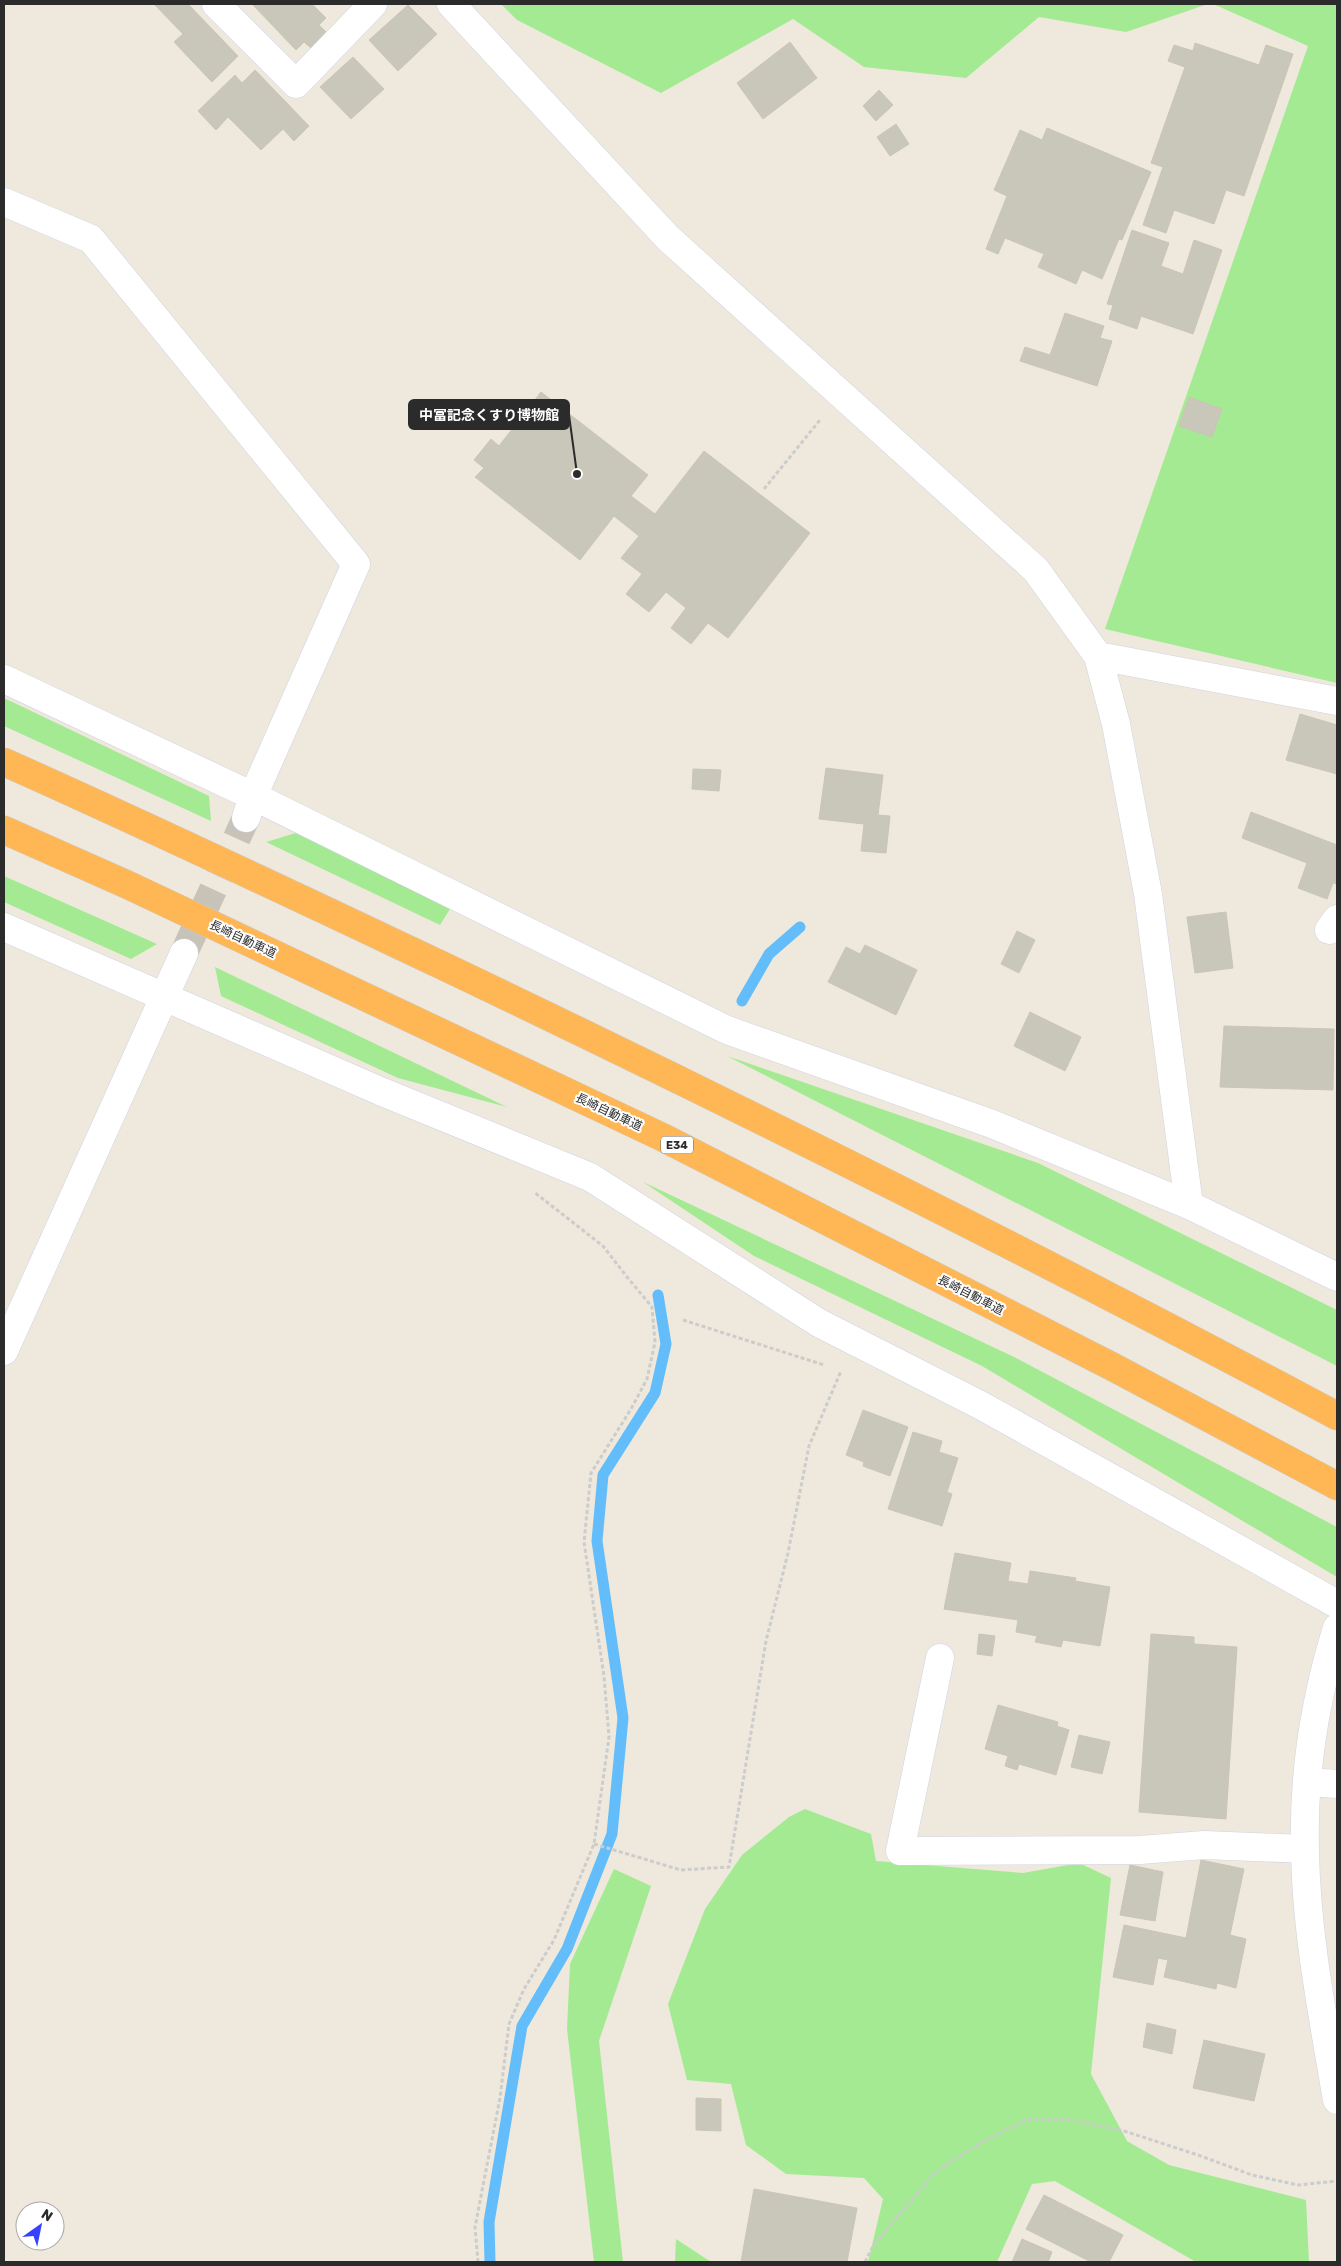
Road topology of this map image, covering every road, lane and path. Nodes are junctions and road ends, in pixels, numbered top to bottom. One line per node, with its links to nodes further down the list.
1 (216, 4): 2 (street)
2 (373, 4)
3 (451, 4): 5 (street)
4 (4, 202): 11 (street)
5 (841, 394): 6 (path); 7 (street)
6 (764, 489)
7 (1098, 656): 9 (street); 17 (street)
8 (4, 679): 11 (street)
9 (1337, 700)
10 (4, 762): 21 (highway)
11 (249, 807): 17 (street)
12 (4, 830): 22 (highway, 長崎自動車道 / E34)
13 (4, 927): 15 (street)
14 (184, 954): 15 (street)
15 (164, 996): 19 (street); 23 (street)
16 (528, 1188): 28 (path)
17 (1189, 1205): 18 (street)
18 (1337, 1277)
19 (4, 1351)
20 (841, 1370): 28 (path)
21 (1337, 1416)
22 (1337, 1486)
23 (1337, 1604)
24 (1337, 1628): 26 (street)
25 (940, 1658): 29 (street)
26 (1308, 1782): 27 (street); 29 (street)
27 (1337, 1784)
28 (594, 1844): 32 (path)
29 (1305, 1849): 30 (street)
30 (1337, 2100)
31 (1337, 2181): 33 (path)
32 (478, 2262)
33 (865, 2262)

